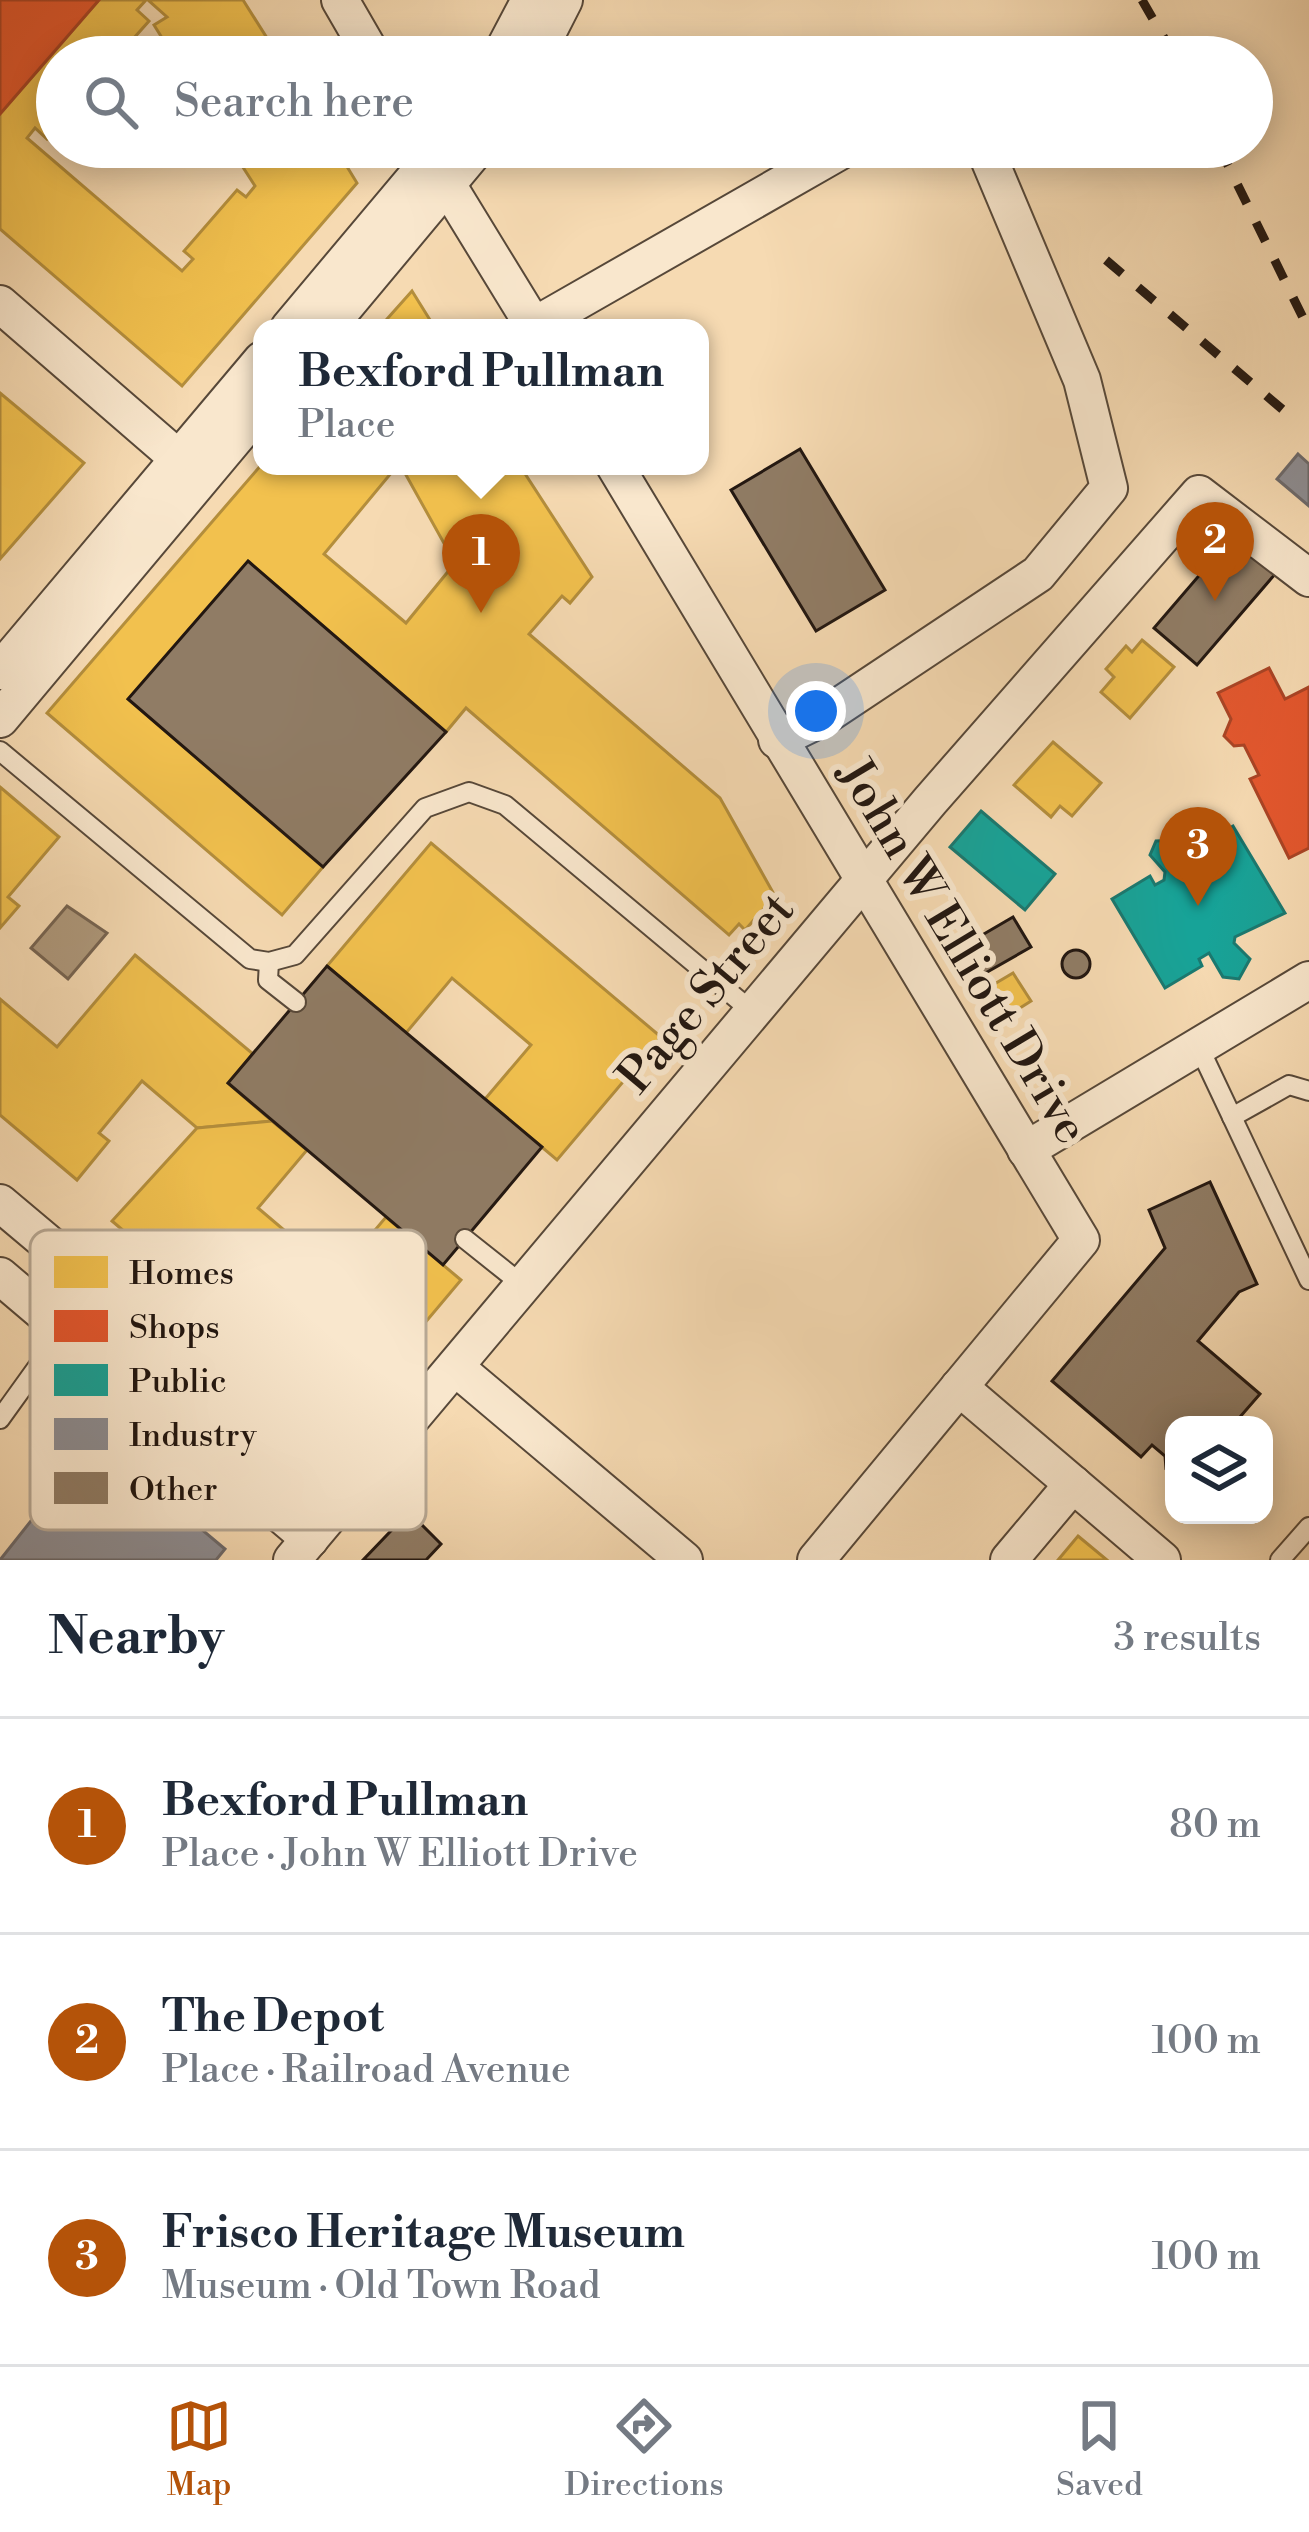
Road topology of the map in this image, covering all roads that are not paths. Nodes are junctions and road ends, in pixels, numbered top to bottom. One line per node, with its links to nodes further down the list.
1 (340, 0): 4 (street)
2 (530, 0): 5 (street)
3 (564, 0): 6 (street)
4 (361, 36)
5 (511, 36)
6 (546, 36)
7 (428, 168): 13 (street)
8 (430, 168): 14 (street)
9 (441, 168): 15 (street)
10 (811, 168): 16 (street)
11 (992, 168): 24 (street)
12 (0, 304): 19 (street)
13 (297, 319)
14 (333, 319)
15 (530, 319)
16 (549, 319)
17 (253, 374): 19 (street)
18 (253, 414): 19 (street)
19 (190, 469): 22 (street); 23 (street)
20 (620, 475): 24 (street, John W Elliott Drive)
21 (1309, 578): 26 (street, Page Street)
22 (0, 671)
23 (0, 719)
24 (776, 740): 26 (street, John W Elliott Drive)
25 (0, 751): 27 (lane)
26 (862, 884): 30 (street, Page Street); 34 (street, John W Elliott Drive)
27 (269, 962): 29 (lane); 30 (lane)
28 (1309, 980): 31 (street)
29 (296, 1002)
30 (754, 1013): 40 (street, Page Street)
31 (1198, 1045): 33 (lane); 34 (street)
32 (1309, 1091): 33 (lane)
33 (1232, 1118): 39 (lane)
34 (1026, 1150): 44 (street, John W Elliott Drive)
35 (0, 1203): 36 (street)
36 (32, 1230)
37 (465, 1239): 40 (lane)
38 (0, 1276): 41 (street)
39 (1309, 1280)
40 (524, 1286): 42 (street, Page Street)
41 (30, 1301)
42 (455, 1367): 45 (street, Page Street); 49 (street)
43 (30, 1377): 46 (lane)
44 (959, 1387): 47 (street); 50 (street)
45 (426, 1401)
46 (0, 1419)
47 (1073, 1484): 51 (street); 52 (street)
48 (1309, 1527): 53 (lane)
49 (683, 1560)
50 (816, 1560)
51 (1009, 1560)
52 (1162, 1560)
53 (1280, 1560)

